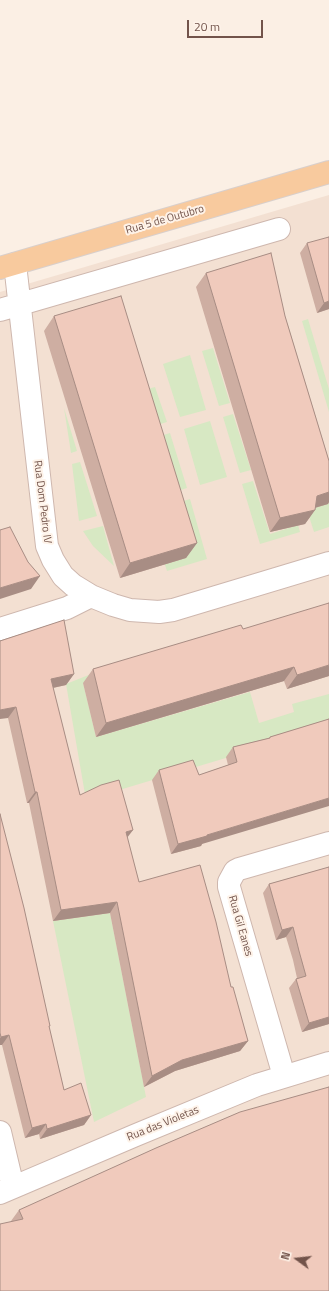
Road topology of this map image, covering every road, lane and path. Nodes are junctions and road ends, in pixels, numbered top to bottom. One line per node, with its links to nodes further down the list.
1 (329, 172): 3 (main road, Rua 5 de Outubro)
2 (279, 229): 4 (street)
3 (7, 266): 4 (street, Rua Dom Pedro IV)
4 (10, 307): 6 (street, Rua Dom Pedro IV)
5 (329, 563): 6 (street, Rua Dom Pedro IV)
6 (91, 596): 7 (street)
7 (0, 629)
8 (329, 843): 10 (street, Rua Gil Eanes)
9 (329, 1063): 10 (street, Rua das Violetas)
10 (284, 1076): 12 (street, Rua das Violetas)
11 (0, 1132): 12 (street)
12 (7, 1190)

